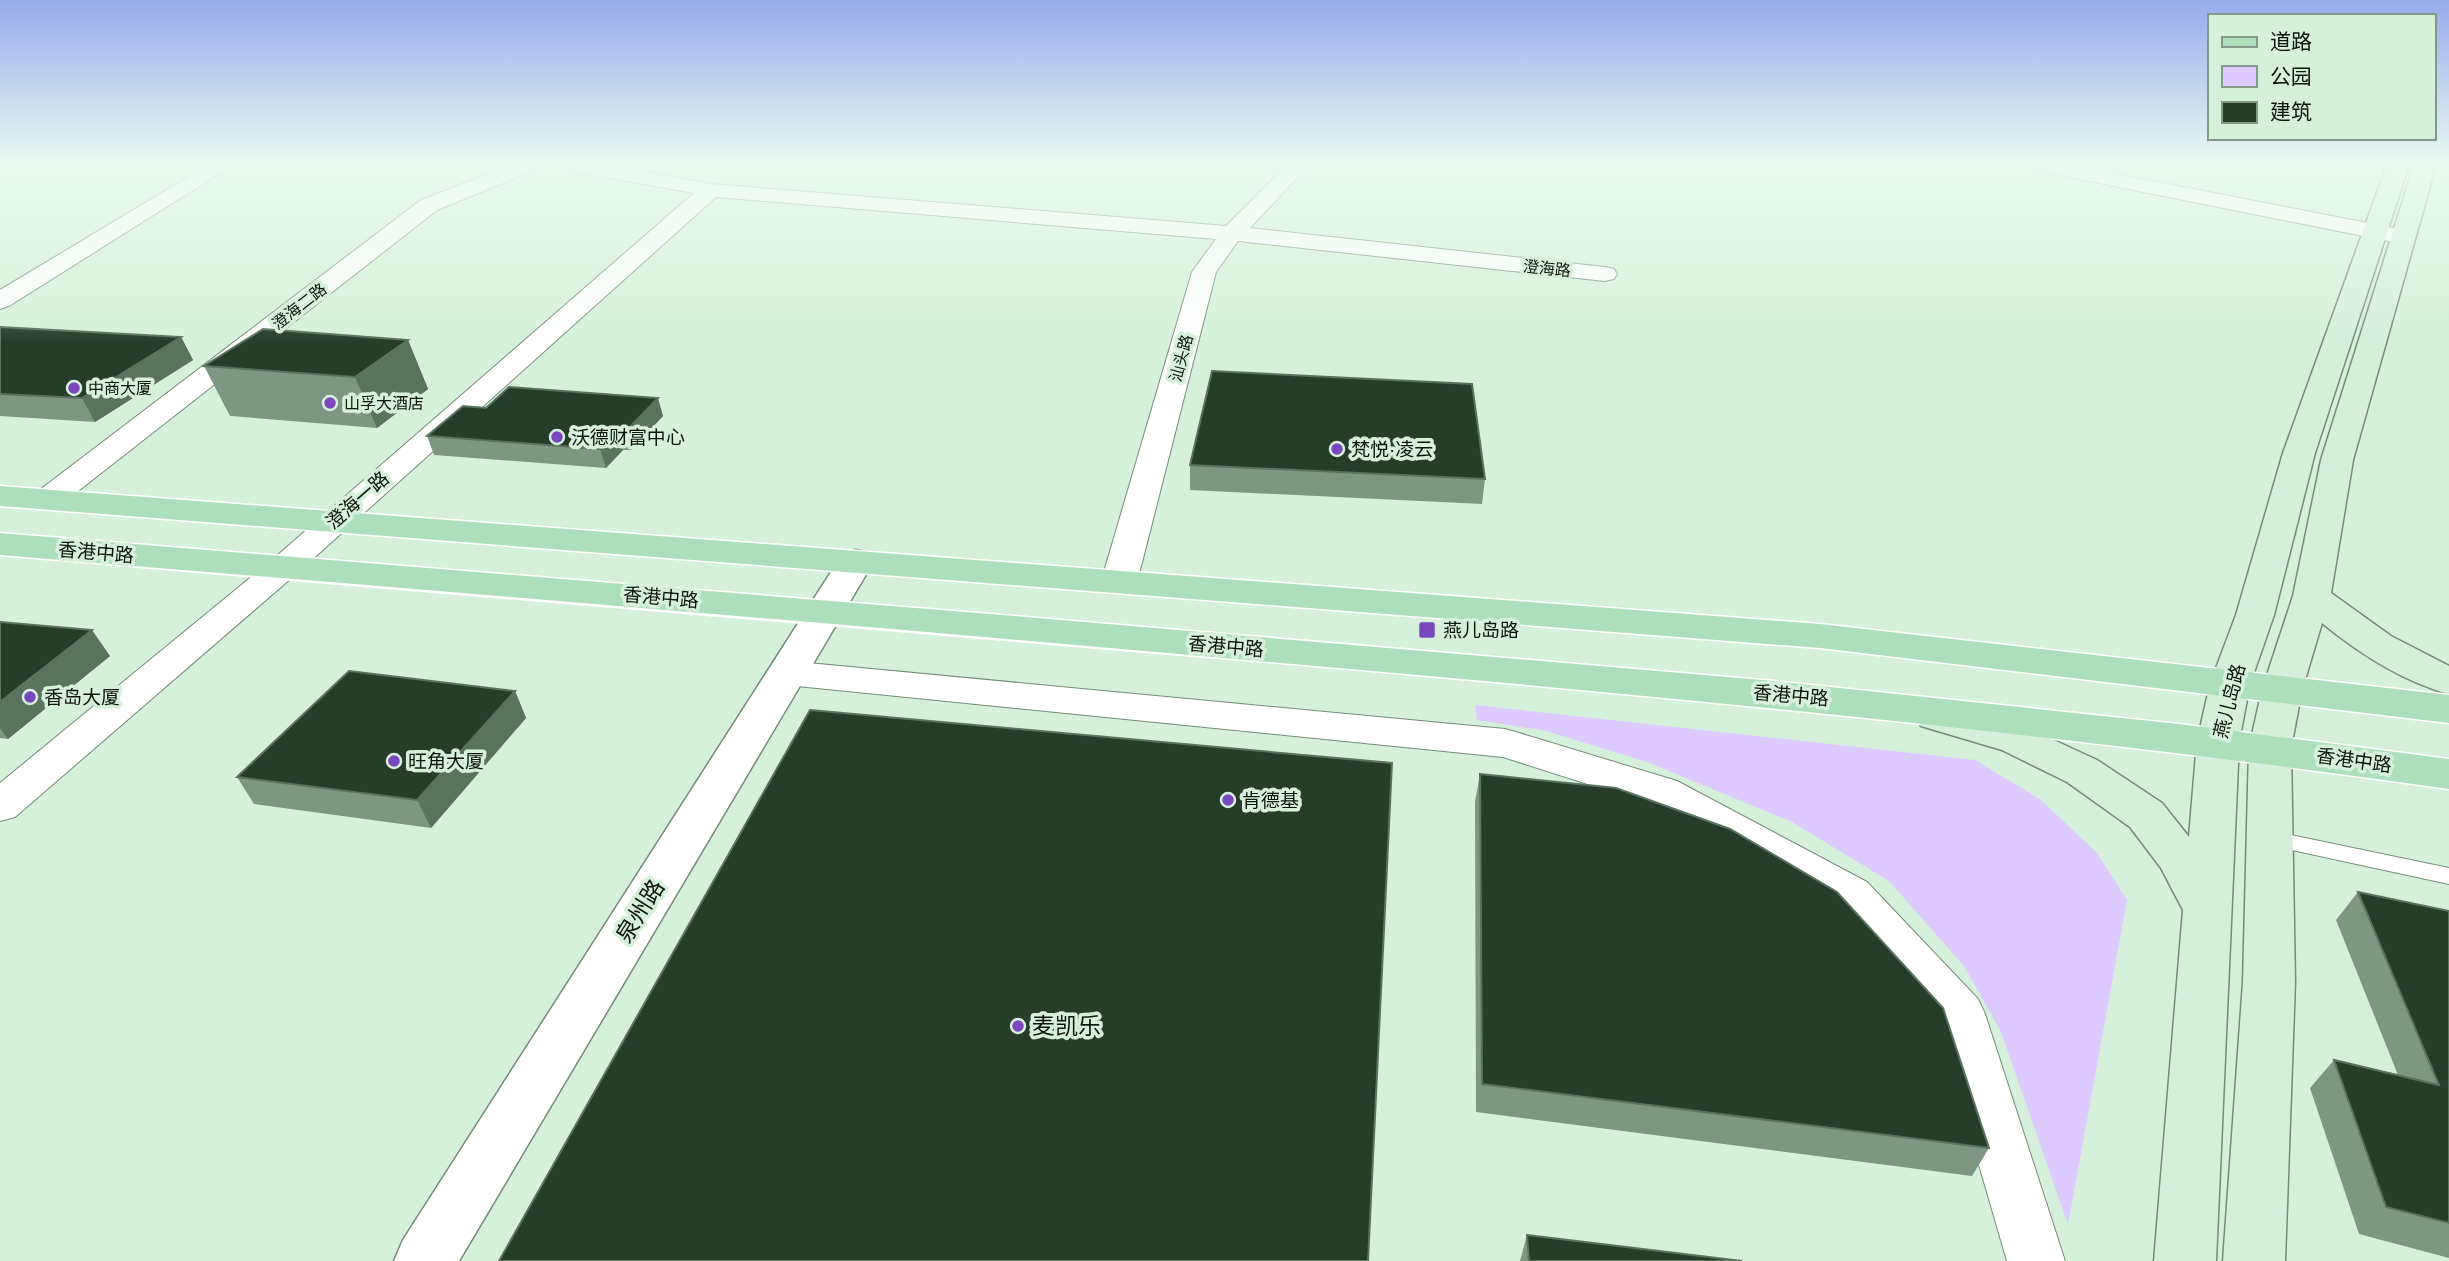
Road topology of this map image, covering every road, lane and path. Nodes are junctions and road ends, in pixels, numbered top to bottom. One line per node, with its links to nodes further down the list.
1 (127, 224): 12 (street)
2 (405, 224): 14 (street, 澄海二路)
3 (672, 224): 15 (street, 澄海一路)
4 (1121, 224): 9 (street, 澄海路)
5 (1241, 224): 9 (street, 汕头路)
6 (2337, 224): 10 (street)
7 (2390, 224): 10 (main road, 燕儿岛路)
8 (2394, 224): 10 (main road, 燕儿岛路)
9 (1232, 233): 11 (street, 澄海路); 19 (street, 汕头路)
10 (2389, 234): 20 (main road, 燕儿岛路); 24 (main road, 燕儿岛路)
11 (1605, 274)
12 (0, 301)
13 (0, 496): 14 (main road)
14 (48, 499): 15 (main road)
15 (334, 520): 17 (main road); 18 (street, 澄海一路)
16 (0, 544): 18 (main road, 香港中路)
17 (856, 561): 19 (main road); 21 (street, 泉州路)
18 (284, 567): 21 (main road, 香港中路); 31 (street, 澄海一路)
19 (1118, 582): 24 (main road)
20 (2312, 596): 23 (main road); 25 (main road, 燕儿岛路)
21 (825, 610): 22 (street, 泉州路); 26 (main road, 香港中路)
22 (787, 673): 35 (street, 泉州路); 36 (street)
23 (2449, 681)
24 (2230, 684): 25 (main road); 28 (main road, 燕儿岛路)
25 (2282, 690): 27 (main road); 29 (main road, 燕儿岛路)
26 (1907, 708): 28 (main road, 香港中路); 34 (main road)
27 (2449, 709)
28 (2218, 742): 29 (main road, 香港中路); 34 (main road, 燕儿岛路)
29 (2270, 748): 30 (main road, 香港中路); 32 (main road, 燕儿岛路)
30 (2449, 774)
31 (0, 806)
32 (2270, 839): 33 (lane); 38 (main road, 燕儿岛路)
33 (2449, 876)
34 (2208, 911): 37 (main road, 燕儿岛路)
35 (425, 1261)
36 (2036, 1261)
37 (2185, 1261)
38 (2254, 1261)

